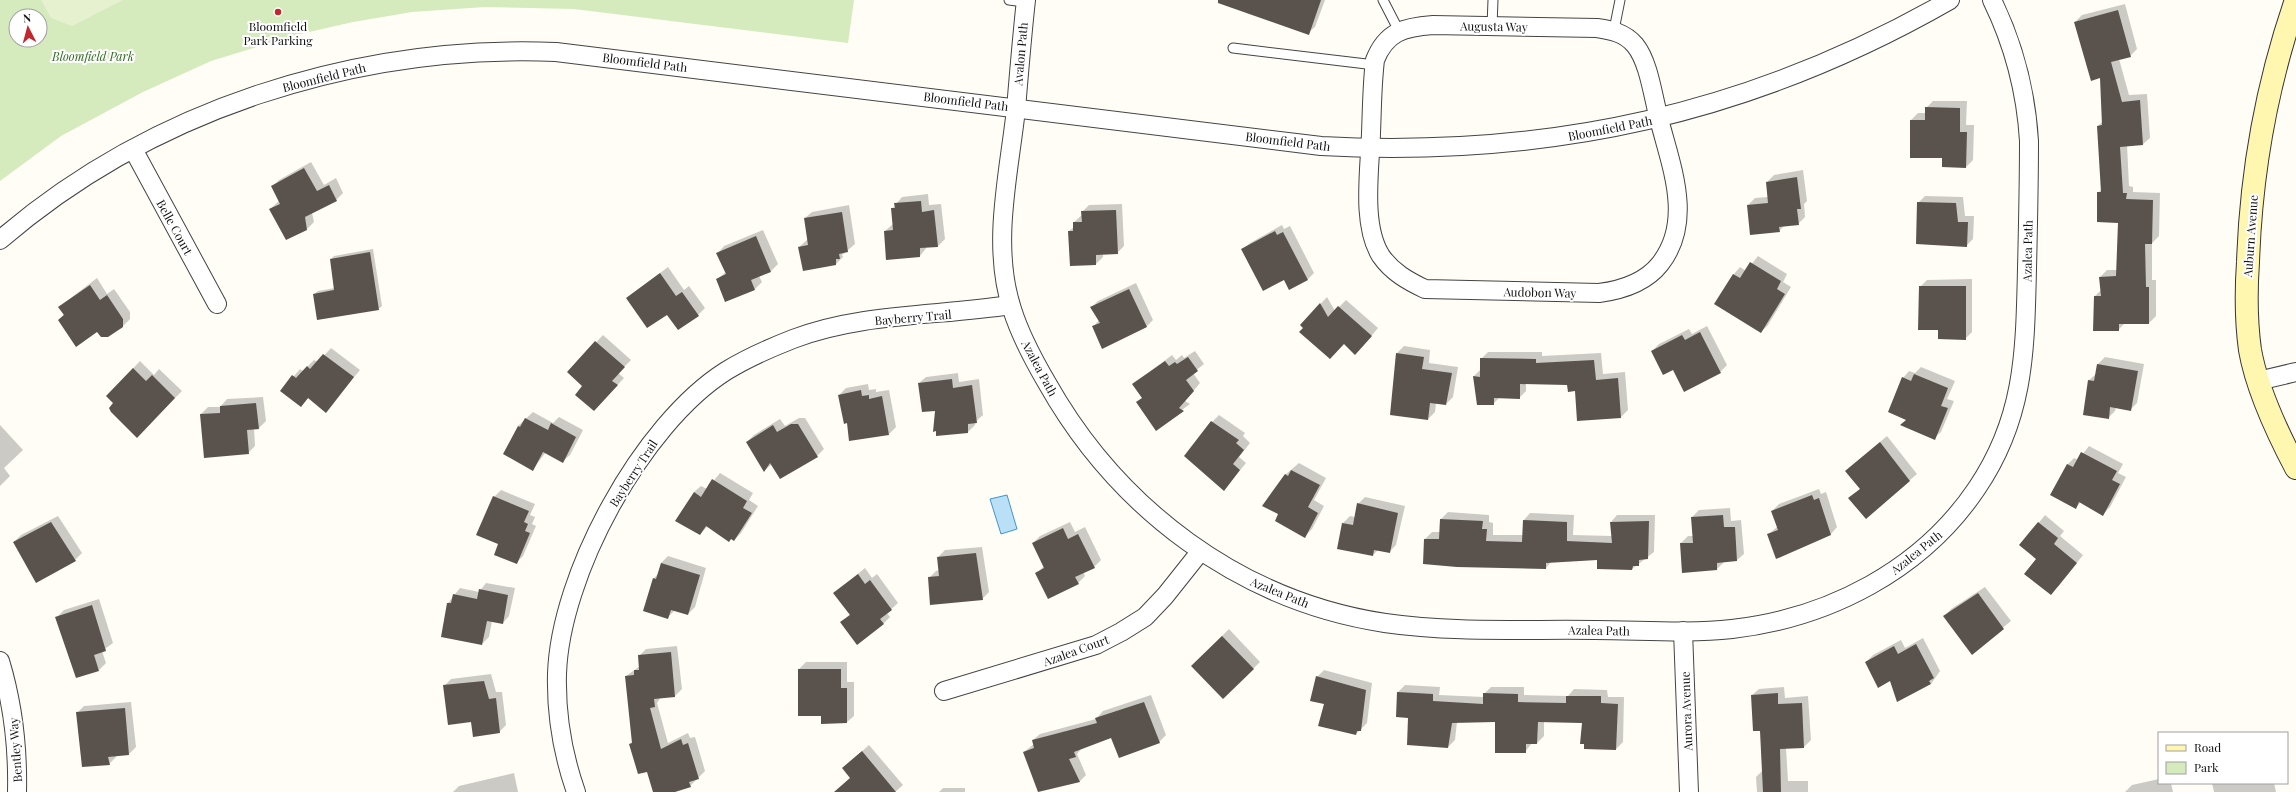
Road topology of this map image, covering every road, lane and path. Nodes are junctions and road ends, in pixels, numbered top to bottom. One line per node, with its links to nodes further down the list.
1 (1383, 0): 10 (lane)
2 (1493, 0): 8 (lane)
3 (1620, 0): 9 (lane)
4 (1950, 0): 14 (street, Bloomfield Path)
5 (1992, 0): 24 (street, Azalea Path)
6 (2296, 0): 21 (street, Auburn Avenue)
7 (1020, 1): 13 (street, Avalon Path)
8 (1492, 26): 9 (street, Augusta Way); 10 (street, Augusta Way)
9 (1614, 30): 14 (street)
10 (1399, 31): 12 (street, Augusta Way)
11 (1233, 48): 12 (lane)
12 (1375, 65): 16 (street, Augusta Way)
13 (1016, 107): 15 (street, Bloomfield Path); 16 (street, Bloomfield Path); 19 (street, Azalea Path)
14 (1658, 119): 16 (street, Bloomfield Path); 16 (street, Audobon Way)
15 (133, 149): 17 (street, Bloomfield Path); 18 (street, Belle Court)
16 (1371, 149)
17 (0, 240)
18 (217, 304)
19 (1010, 305): 23 (street, Azalea Path); 28 (street, Bayberry Trail)
20 (2296, 372): 21 (street)
21 (2258, 381): 22 (street, Auburn Avenue)
22 (2296, 468)
23 (1200, 552): 24 (street, Azalea Path); 26 (street, Azalea Court)
24 (1683, 631): 29 (street, Aurora Avenue)
25 (0, 661): 27 (street, Bentley Way)
26 (944, 691)
27 (17, 792)
28 (576, 792)
29 (1689, 792)

